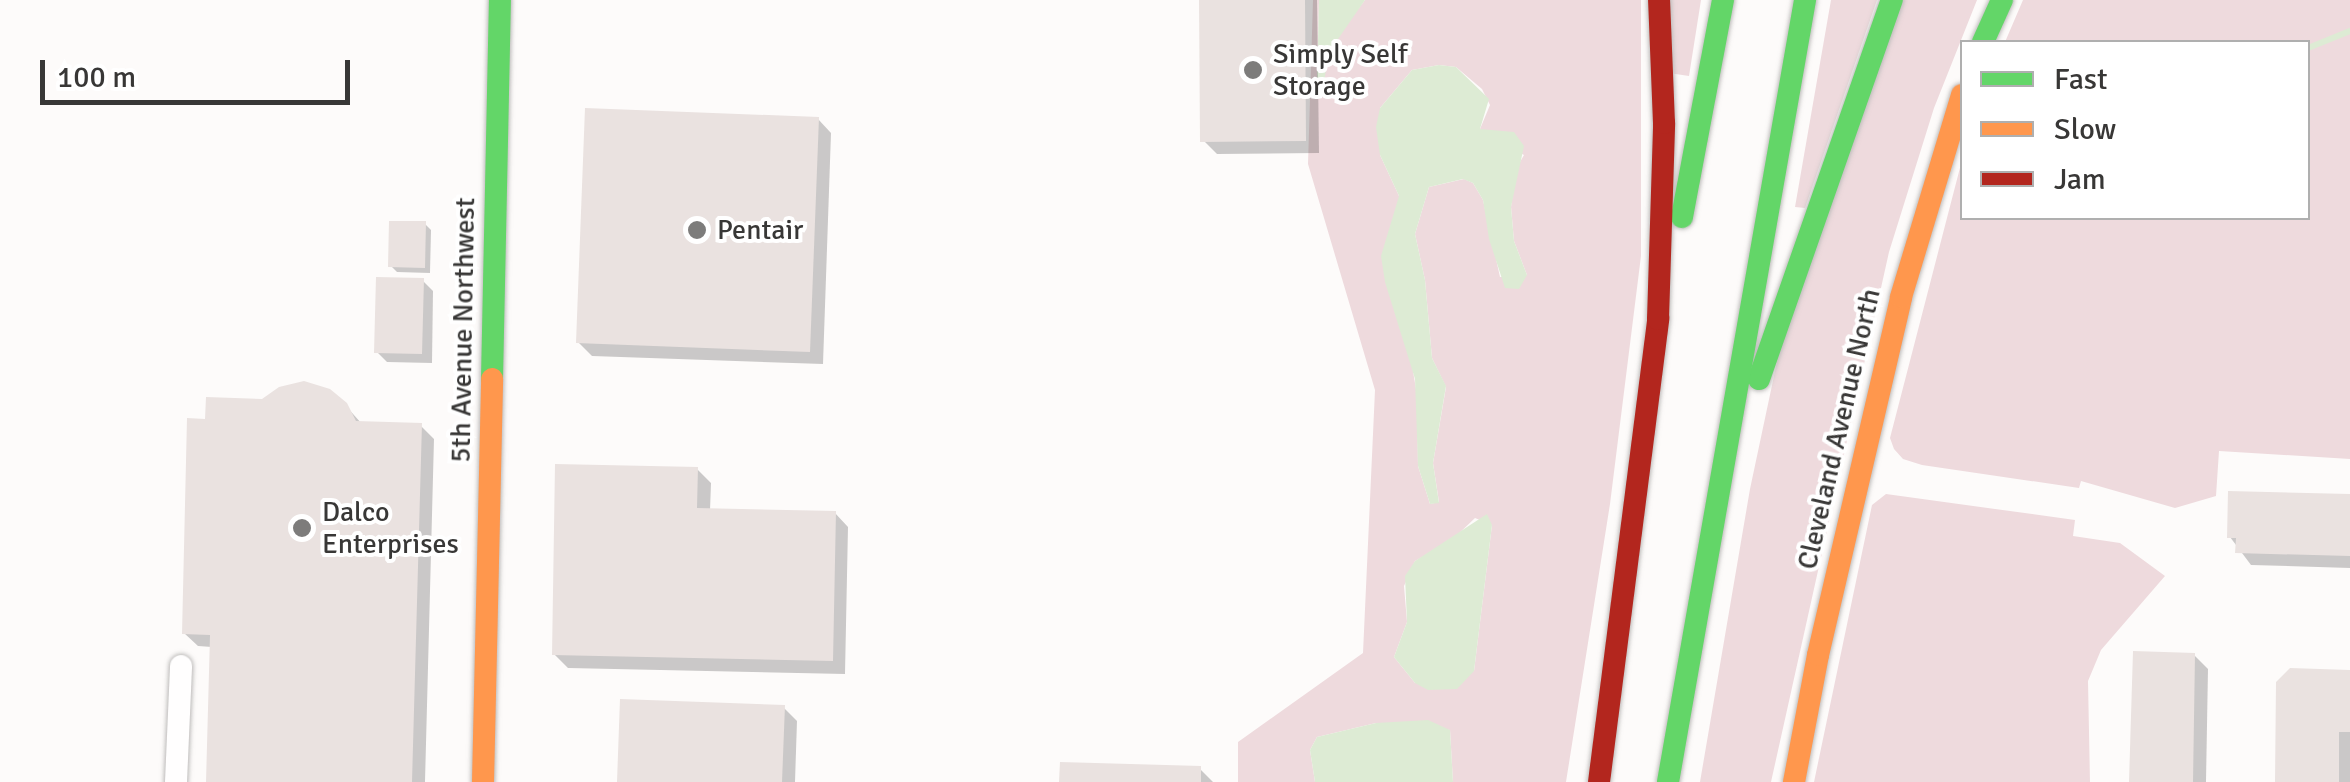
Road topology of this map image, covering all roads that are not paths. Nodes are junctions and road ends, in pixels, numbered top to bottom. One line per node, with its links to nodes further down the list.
1 (500, 0): 13 (main road, 5th Avenue Northwest)
2 (1659, 0): 9 (main road)
3 (1723, 0): 9 (main road)
4 (1805, 0): 10 (main road)
5 (1892, 0): 10 (main road)
6 (2002, 0): 7 (main road)
7 (1984, 40)
8 (1960, 101): 16 (main road, Cleveland Avenue North)
9 (1651, 388): 14 (main road)
10 (1719, 491): 15 (main road)
11 (182, 666): 12 (street)
12 (176, 782)
13 (483, 782)
14 (1599, 782)
15 (1668, 782)
16 (1794, 782)

